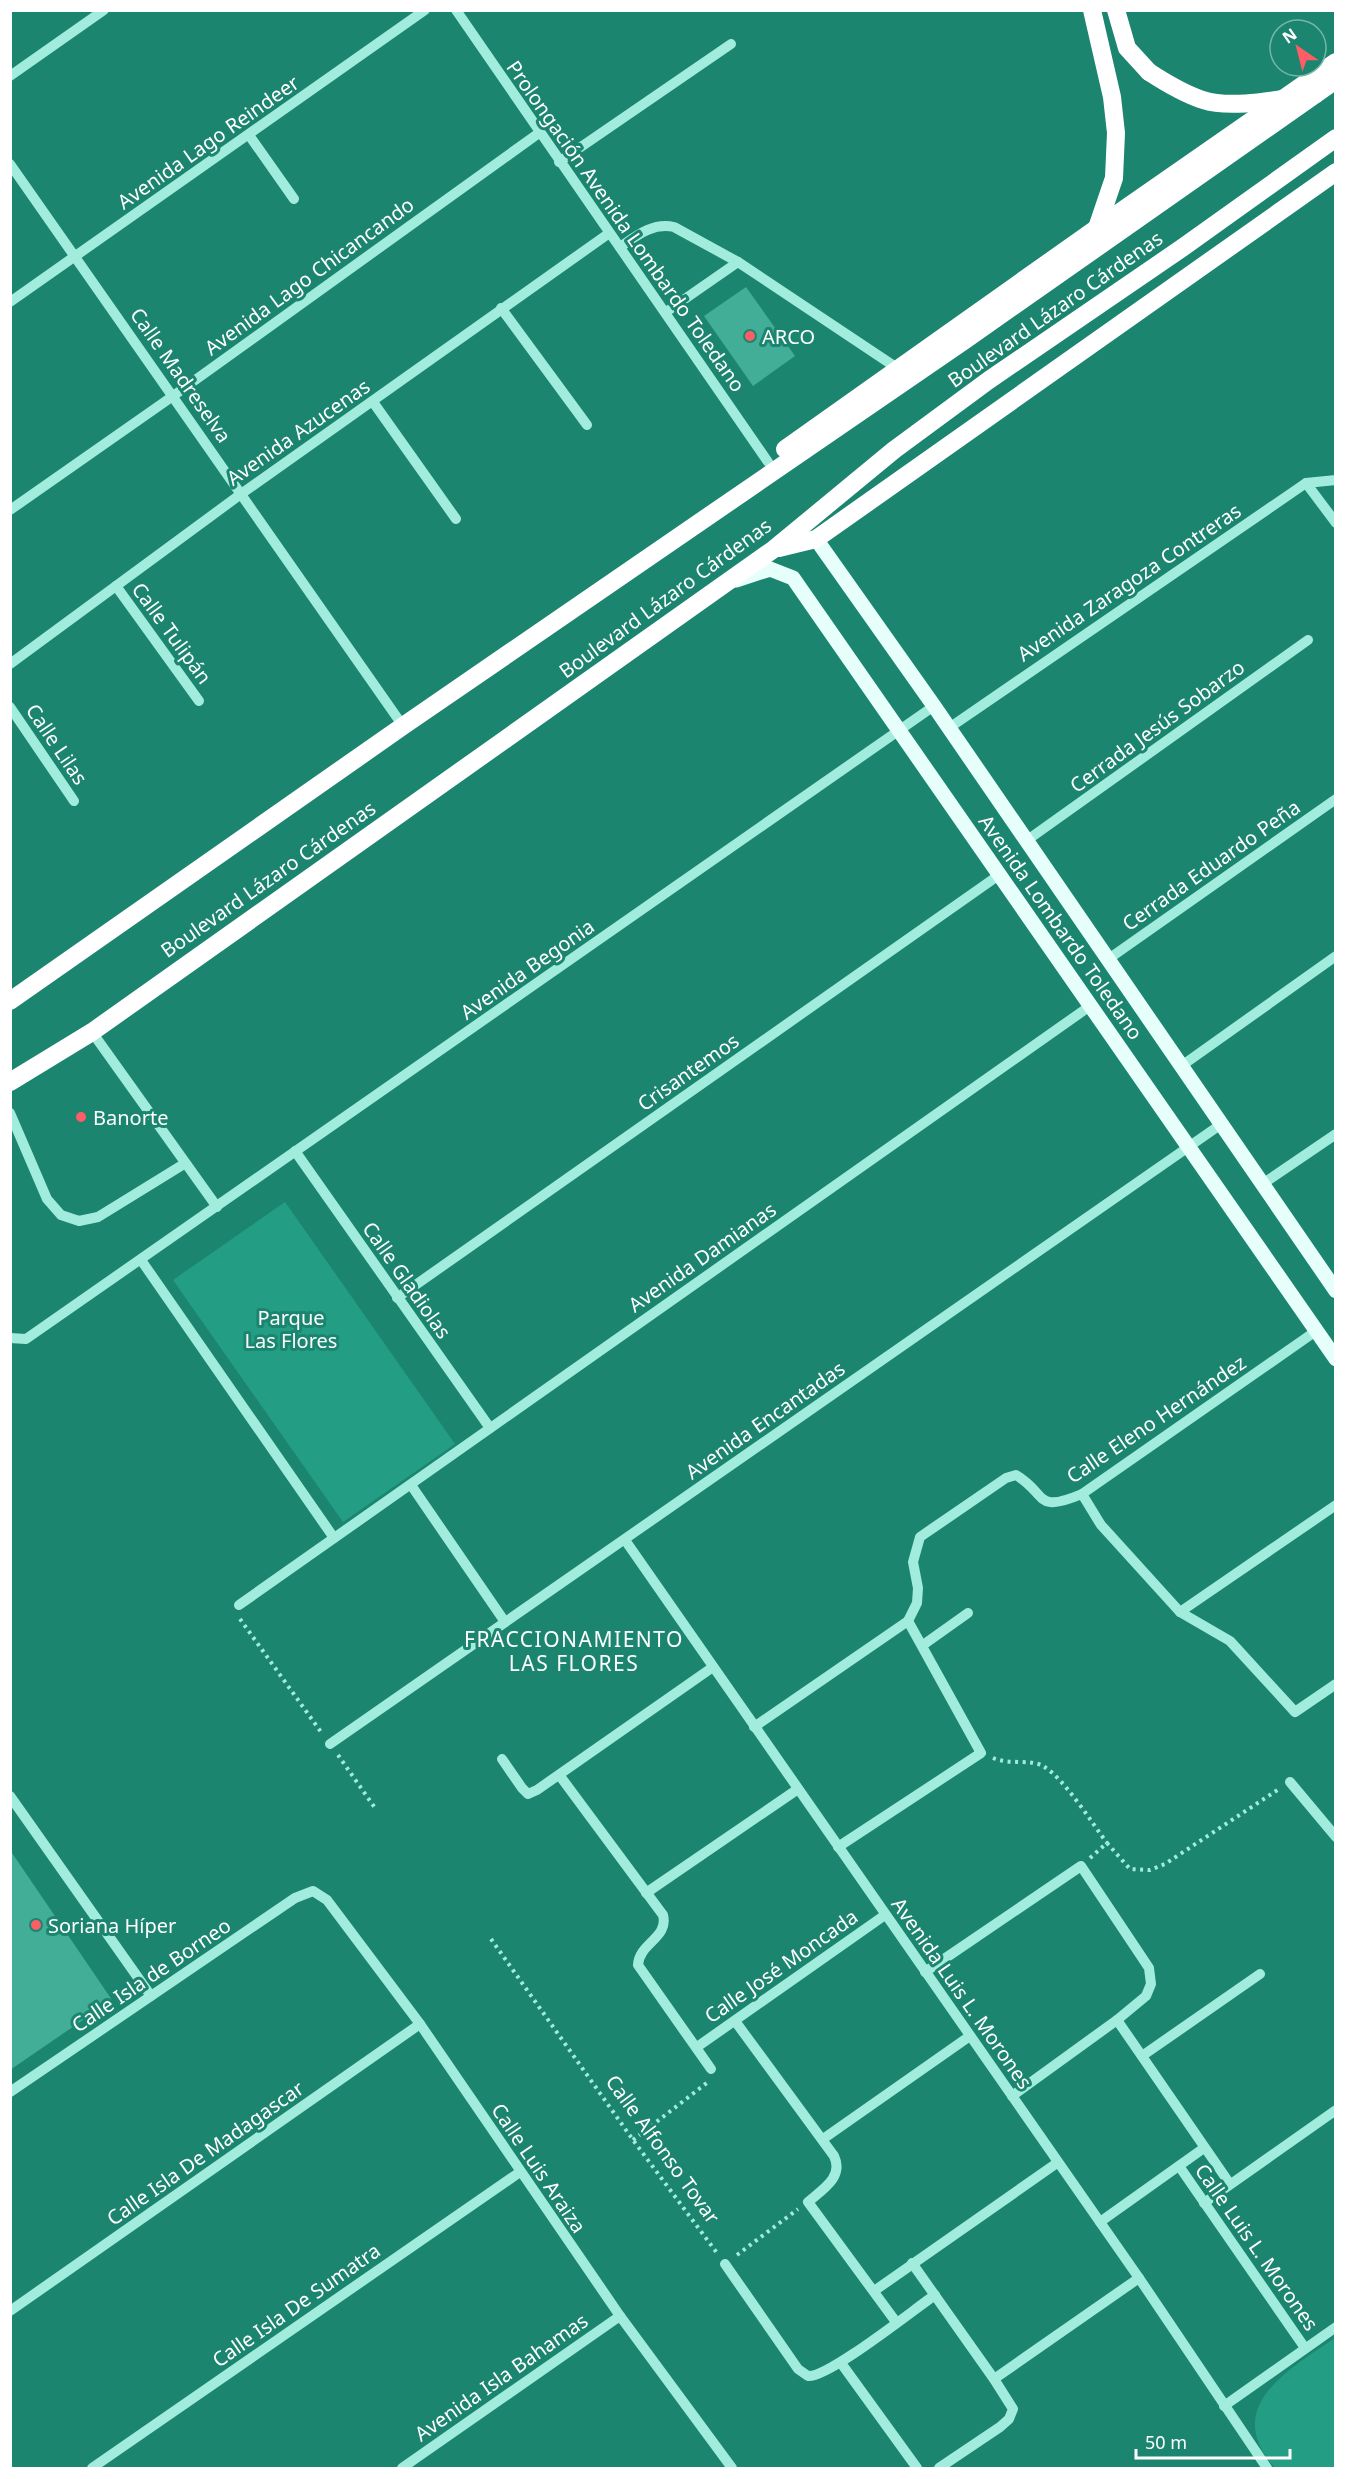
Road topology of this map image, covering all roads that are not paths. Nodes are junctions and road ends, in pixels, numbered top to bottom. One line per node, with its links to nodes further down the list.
1 (104, 10): 8 (street)
2 (425, 10): 12 (street, Avenida Lago Reindeer)
3 (456, 10): 11 (street, Prolongación Avenida Lombardo Toledano)
4 (1092, 10): 18 (highway)
5 (1116, 10): 10 (highway, bridge)
6 (731, 44): 14 (street)
7 (1335, 62): 18 (highway)
8 (10, 76)
9 (1335, 80): 10 (highway, Boulevard Lázaro Cárdenas)
10 (1316, 94): 34 (highway, Boulevard Lázaro Cárdenas)
11 (539, 133): 14 (street, Prolongación Avenida Lombardo Toledano); 27 (street, Avenida Lago Chicancando)
12 (249, 135): 17 (street); 21 (street, Avenida Lago Reindeer)
13 (1335, 138): 39 (highway, Boulevard Lázaro Cárdenas)
14 (559, 162): 19 (street, Prolongación Avenida Lombardo Toledano)
15 (10, 164): 21 (street, Calle Madreselva)
16 (1335, 172): 38 (highway)
17 (294, 199)
18 (1096, 228): 26 (highway)
19 (608, 234): 20 (street, Prolongación Avenida Lombardo Toledano); 24 (street, Avenida Azucenas)
20 (620, 247): 22 (street); 25 (street, Prolongación Avenida Lombardo Toledano)
21 (76, 256): 23 (street, Avenida Lago Reindeer); 27 (street, Calle Madreselva)
22 (738, 262): 25 (street); 26 (street)
23 (10, 302)
24 (501, 309): 28 (street, Avenida Azucenas); 29 (street)
25 (666, 312): 30 (street, Prolongación Avenida Lombardo Toledano)
26 (897, 368): 30 (highway)
27 (173, 396): 33 (street, Calle Madreselva); 35 (street, Avenida Lago Chicancando)
28 (373, 402): 33 (street, Avenida Azucenas); 36 (street)
29 (587, 425)
30 (768, 462): 34 (highway)
31 (1335, 480): 32 (street, Avenida Zaragoza Contreras)
32 (1306, 483): 37 (street); 48 (street, Avenida Zaragoza Contreras)
33 (241, 494): 41 (street, Avenida Azucenas); 47 (street, Calle Madreselva)
34 (719, 508): 47 (highway, Boulevard Lázaro Cárdenas)
35 (10, 510)
36 (456, 519)
37 (1335, 524)
38 (816, 539): 39 (highway); 45 (main road, Avenida Lombardo Toledano)
39 (774, 549): 40 (highway, Boulevard Lázaro Cárdenas)
40 (725, 584): 49 (main road, Avenida Lombardo Toledano); 58 (highway, Boulevard Lázaro Cárdenas)
41 (116, 586): 43 (street, Avenida Azucenas); 44 (street, Calle Tulipán)
42 (1308, 640): 52 (street, Cerrada Jesús Sobarzo)
43 (10, 664)
44 (199, 701)
45 (934, 706): 48 (main road, Avenida Lombardo Toledano); 49 (street, Avenida Begonia)
46 (10, 707): 51 (street, Calle Lilas)
47 (403, 726): 56 (highway, Boulevard Lázaro Cárdenas)
48 (949, 728): 52 (main road, Avenida Lombardo Toledano)
49 (900, 732): 53 (main road, Avenida Lombardo Toledano); 65 (street, Avenida Begonia)
50 (1335, 799): 55 (street, Cerrada Eduardo Peña)
51 (74, 801)
52 (1026, 841): 55 (main road, Avenida Lombardo Toledano)
53 (999, 875): 57 (main road, Avenida Lombardo Toledano); 71 (street, Crisantemos)
54 (1335, 956): 59 (street)
55 (1107, 960): 59 (main road, Avenida Lombardo Toledano)
56 (10, 1001)
57 (1090, 1006): 64 (main road, Avenida Lombardo Toledano); 75 (street, Avenida Damianas)
58 (92, 1032): 60 (highway, Boulevard Lázaro Cárdenas); 66 (street)
59 (1180, 1067): 62 (main road, Avenida Lombardo Toledano)
60 (12, 1079)
61 (10, 1113): 66 (street)
62 (1220, 1125): 64 (street, Avenida Encantadas); 67 (main road, Avenida Lombardo Toledano)
63 (1335, 1134): 67 (street)
64 (1188, 1147): 72 (main road, Avenida Lombardo Toledano); 80 (street, Avenida Encantadas)
65 (295, 1151): 68 (street, Avenida Begonia); 71 (street, Calle Gladiolas)
66 (184, 1164): 68 (street)
67 (1261, 1185): 70 (main road, Avenida Lombardo Toledano)
68 (217, 1208): 69 (street, Avenida Begonia)
69 (141, 1260): 73 (street, Avenida Begonia); 79 (street)
70 (1335, 1291)
71 (398, 1298): 75 (street, Calle Gladiolas)
72 (1316, 1331): 74 (main road, Avenida Lombardo Toledano); 77 (street, Calle Eleno Hernández)
73 (10, 1338)
74 (1335, 1359)
75 (490, 1428): 76 (street, Avenida Damianas)
76 (411, 1485): 79 (street, Avenida Damianas); 85 (street)
77 (1082, 1494): 83 (street); 84 (street, Calle Eleno Hernández)
78 (1335, 1504): 83 (street)
79 (334, 1538): 81 (street, Avenida Damianas)
80 (625, 1540): 85 (street, Avenida Encantadas); 87 (street, Avenida Luis L. Morones)
81 (239, 1605)
82 (968, 1612): 86 (street)
83 (1180, 1612): 88 (street)
84 (908, 1621): 86 (street); 89 (street)
85 (505, 1622): 90 (street, Avenida Encantadas)
86 (923, 1645): 97 (street)
87 (713, 1667): 89 (street, Avenida Luis L. Morones); 92 (street)
88 (1335, 1684)
89 (754, 1727): 94 (street, Avenida Luis L. Morones)
90 (330, 1744)
91 (502, 1760): 92 (street)
92 (560, 1776): 99 (street)
93 (1290, 1782): 96 (street)
94 (798, 1789): 97 (street, Avenida Luis L. Morones); 99 (street)
95 (10, 1796): 103 (street)
96 (1335, 1837)
97 (838, 1847): 100 (street, Avenida Luis L. Morones)
98 (313, 1892): 103 (street, Calle Isla de Borneo); 106 (street, Calle Luis Araiza)
99 (646, 1893): 108 (street)
100 (885, 1915): 101 (street, Avenida Luis L. Morones); 105 (street, Calle José Moncada)
101 (926, 1972): 104 (street); 107 (street, Avenida Luis L. Morones)
102 (1260, 1974): 109 (street)
103 (151, 1996): 111 (street, Calle Isla de Borneo)
104 (1117, 2020): 109 (street, Calle Luis L. Morones); 112 (street)
105 (735, 2021): 108 (street, Calle José Moncada); 114 (street)
106 (420, 2024): 118 (street, Calle Luis Araiza); 127 (street, Calle Isla De Madagascar)
107 (970, 2036): 112 (street, Avenida Luis L. Morones); 114 (street)
108 (697, 2047): 110 (street)
109 (1142, 2056): 115 (street, Calle Luis L. Morones)
110 (711, 2069)
111 (10, 2092)
112 (1012, 2096): 116 (street, Avenida Luis L. Morones)
113 (1335, 2110): 119 (street)
114 (823, 2139): 125 (street)
115 (1204, 2148): 117 (street); 119 (street, Calle Luis L. Morones)
116 (1057, 2163): 121 (street, Avenida Luis L. Morones); 122 (street)
117 (1179, 2166): 120 (street, Calle Luis L. Morones); 121 (street)
118 (520, 2172): 128 (street, Calle Luis Araiza); 136 (street, Calle Isla De Sumatra)
119 (1230, 2184): 120 (street)
120 (1204, 2203): 131 (street, Calle Luis L. Morones)
121 (1100, 2222): 124 (street, Avenida Luis L. Morones)
122 (912, 2263): 125 (street); 126 (street)
123 (725, 2264): 132 (street)
124 (1139, 2278): 133 (street); 134 (street, Avenida Luis L. Morones)
125 (874, 2291): 129 (street)
126 (934, 2295): 129 (street); 133 (street)
127 (10, 2311)
128 (620, 2316): 135 (street, Calle Luis Araiza); 137 (street, Avenida Isla Bahamas)
129 (896, 2322): 132 (street)
130 (1335, 2327): 131 (street)
131 (1305, 2348): 134 (street)
132 (841, 2363): 138 (street)
133 (994, 2379): 139 (street)
134 (1224, 2406): 140 (street, Avenida Luis L. Morones)
135 (726, 2466)
136 (92, 2469)
137 (402, 2469)
138 (917, 2469)
139 (939, 2469)
140 (1267, 2469)

